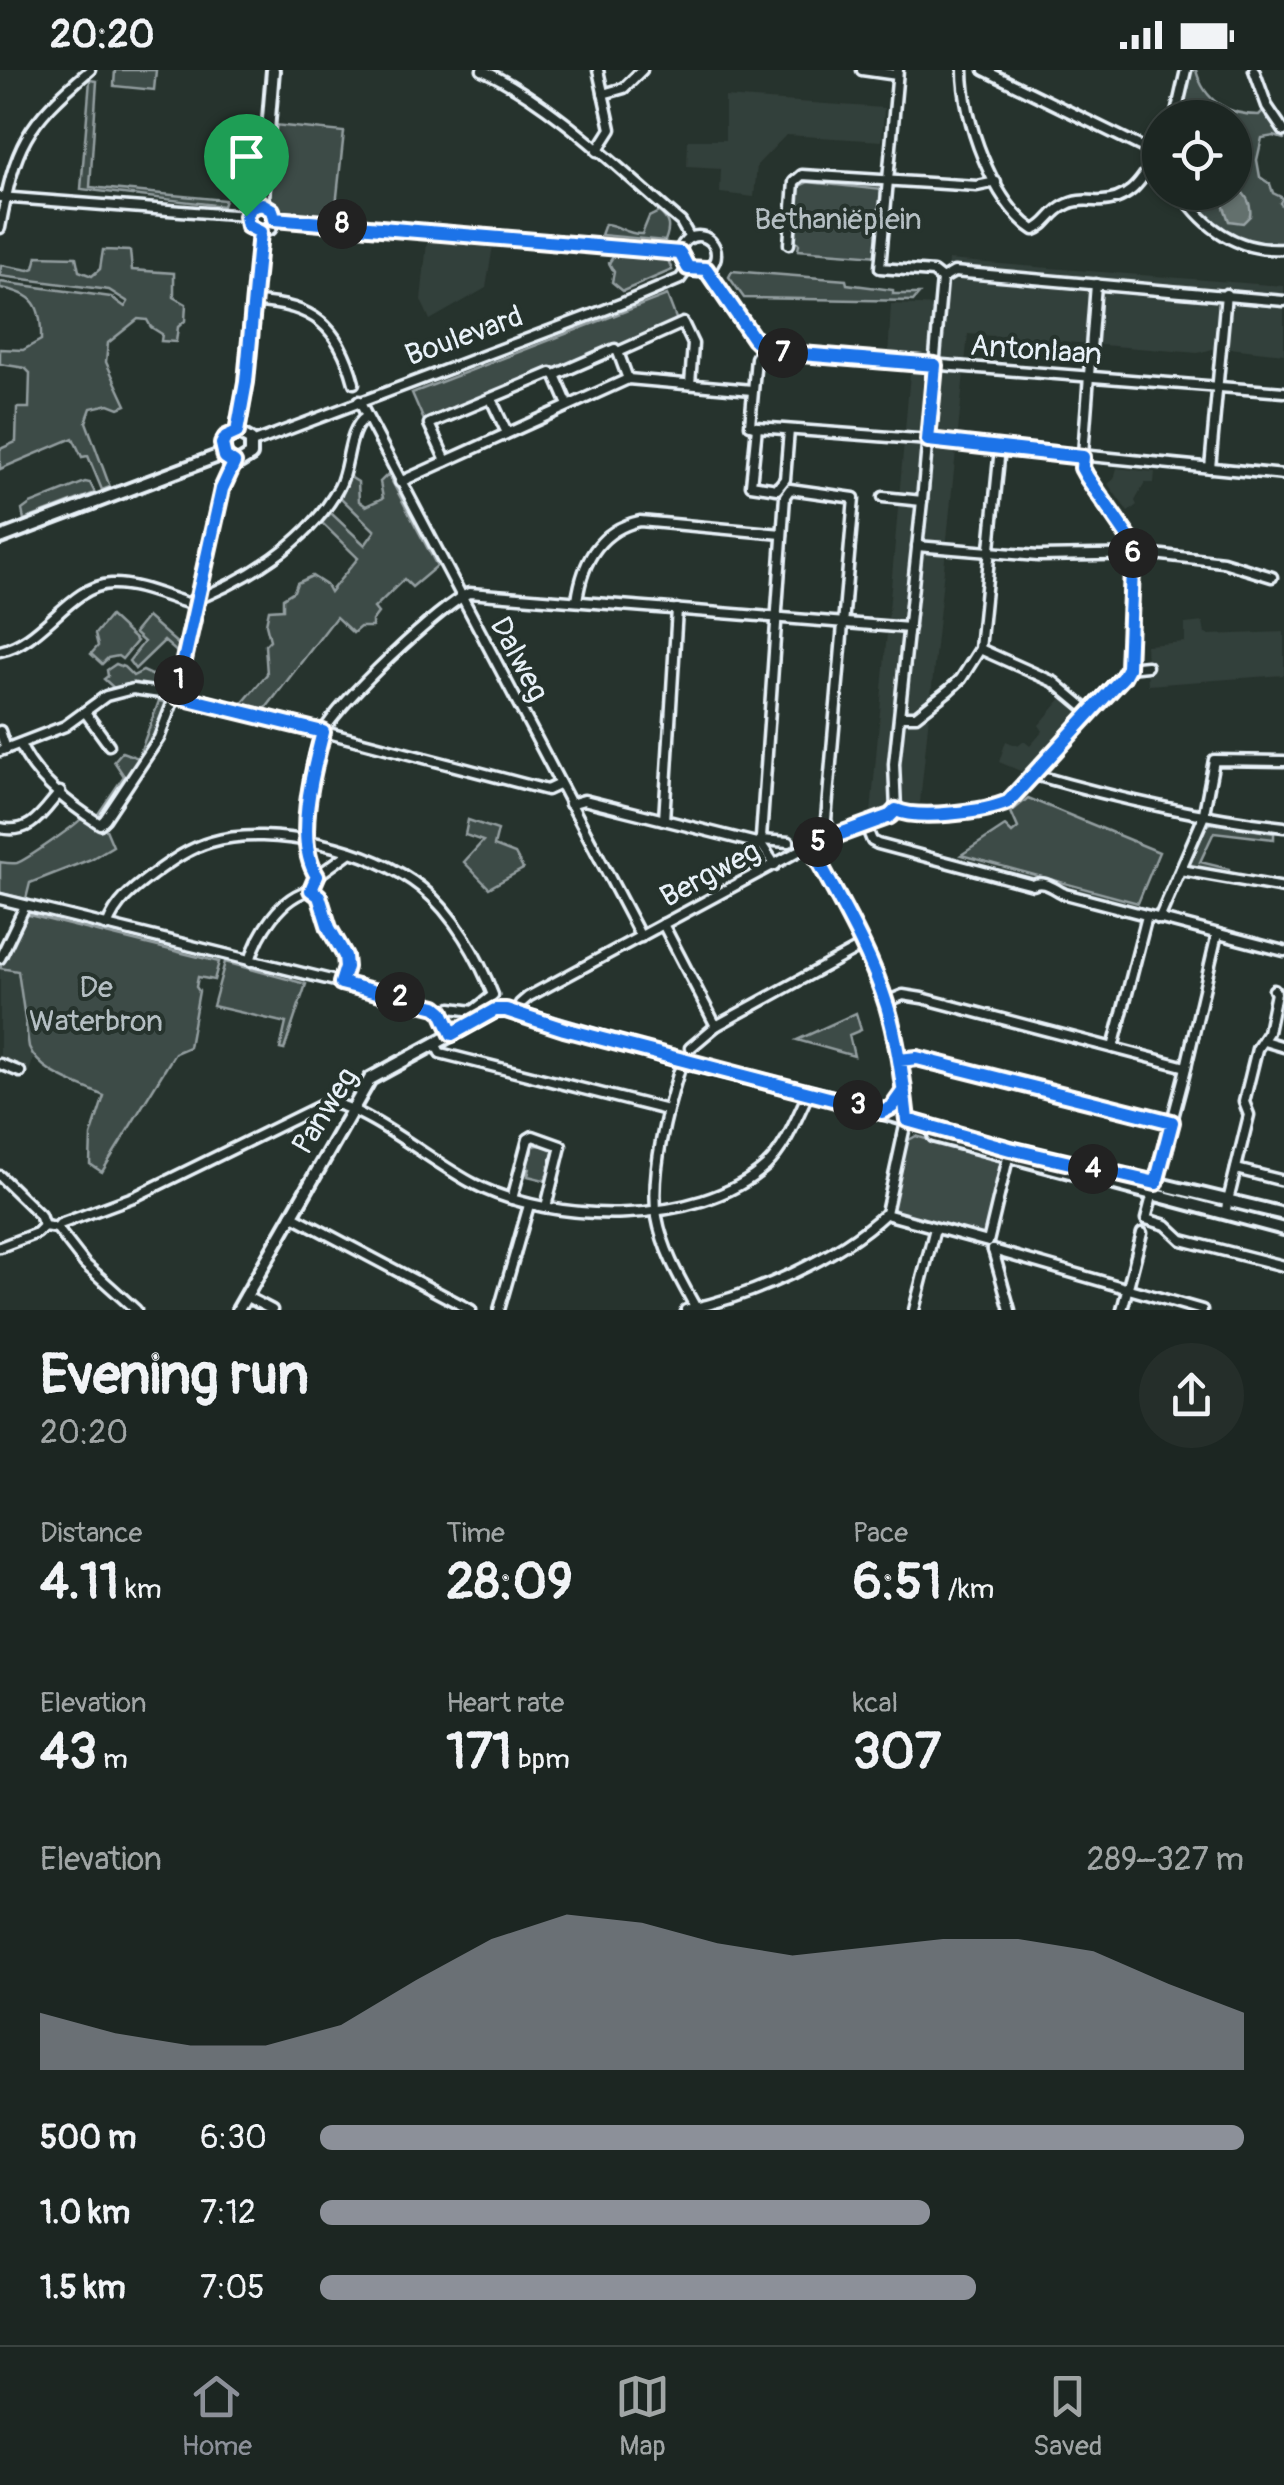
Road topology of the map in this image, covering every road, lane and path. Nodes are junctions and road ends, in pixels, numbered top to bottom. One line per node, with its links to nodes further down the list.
1 (90, 70): 22 (street)
2 (273, 70): 23 (street)
3 (482, 70): 18 (street)
4 (598, 70): 14 (street)
5 (642, 70): 14 (street)
6 (862, 70): 12 (street)
7 (963, 70): 21 (street)
8 (984, 70): 17 (street)
9 (1175, 70): 13 (street)
10 (1186, 70): 13 (street)
11 (1254, 70): 16 (street)
12 (898, 73): 20 (street)
13 (1182, 87): 15 (street)
14 (604, 94): 18 (street)
15 (1179, 100)
16 (1284, 131)
17 (1142, 143)
18 (597, 152): 29 (street)
19 (1142, 179): 21 (street)
20 (886, 181): 21 (street); 30 (street); 35 (street)
21 (996, 182)
22 (3, 197): 25 (street); 27 (street)
23 (262, 204): 25 (street); 26 (street)
24 (1193, 210): 31 (street)
25 (246, 216): 28 (street)
26 (274, 219): 28 (street); 32 (street)
27 (0, 228)
28 (260, 232): 39 (street)
29 (690, 238): 32 (street); 34 (street)
30 (789, 244)
31 (1284, 249)
32 (680, 253): 33 (street)
33 (688, 268): 34 (street); 52 (street, Boulevard)
34 (706, 269): 40 (street)
35 (942, 279): 36 (street); 42 (street)
36 (1096, 284): 37 (street); 44 (street)
37 (1226, 294): 38 (street); 48 (street)
38 (1284, 301)
39 (254, 302): 46 (street); 57 (street)
40 (762, 347): 42 (street, Antonlaan); 49 (street)
41 (618, 352): 43 (street); 45 (street); 47 (street)
42 (935, 365): 44 (street, Antonlaan); 59 (street)
43 (556, 375): 51 (street); 53 (street)
44 (1089, 376): 48 (street, Antonlaan); 63 (street)
45 (628, 378): 47 (street); 53 (street)
46 (354, 382)
47 (690, 384): 49 (street)
48 (1218, 387): 50 (street, Antonlaan); 66 (street)
49 (752, 390): 55 (street)
50 (1284, 392)
51 (492, 399): 58 (street); 64 (street)
52 (359, 401): 54 (street, Dalweg); 60 (street, Boulevard)
53 (568, 405): 58 (street)
54 (366, 417): 68 (street, Dalweg); 78 (street)
55 (757, 427): 56 (street); 56 (street)
56 (789, 430): 59 (street)
57 (237, 432): 60 (street); 62 (street)
58 (507, 434): 64 (street)
59 (928, 440): 61 (street); 70 (street)
60 (252, 442): 65 (street)
61 (1000, 448): 63 (street); 75 (street)
62 (223, 454): 65 (street); 72 (street)
63 (1083, 457): 66 (street); 74 (street)
64 (446, 461): 68 (street)
65 (234, 463): 78 (street)
66 (1210, 468): 67 (street)
67 (1284, 475)
68 (400, 482): 77 (street, Dalweg)
69 (883, 497): 70 (street)
70 (922, 500): 73 (street)
71 (782, 534): 79 (street); 81 (street); 82 (street)
72 (0, 538)
73 (918, 546): 75 (street); 83 (street)
74 (1134, 552): 75 (street); 76 (street); 87 (street)
75 (990, 553): 84 (street)
76 (1272, 578)
77 (460, 597): 79 (street); 93 (street); 99 (street, Dalweg)
78 (198, 599): 85 (street); 88 (street)
79 (577, 602): 80 (street)
80 (677, 610): 81 (street); 104 (street)
81 (776, 617): 82 (street); 109 (street)
82 (843, 624): 83 (street); 108 (street)
83 (909, 628): 91 (street)
84 (980, 649): 90 (street); 91 (street)
85 (0, 652)
86 (1148, 666): 87 (street)
87 (1128, 668): 90 (street, Bergweg)
88 (176, 696): 89 (street); 93 (street); 100 (street)
89 (85, 712): 94 (street); 95 (street)
90 (1091, 713): 98 (street, Bergweg)
91 (900, 716): 102 (street)
92 (0, 732): 96 (street)
93 (323, 732): 99 (street); 110 (street)
94 (20, 744): 96 (street); 100 (street)
95 (110, 745)
96 (3, 750)
97 (1284, 761): 103 (street)
98 (1035, 775): 102 (street, Bergweg); 103 (street)
99 (560, 784): 101 (street, Dalweg)
100 (60, 792): 106 (street)
101 (570, 804): 104 (street); 128 (street, Dalweg)
102 (896, 810): 105 (street, Bergweg)
103 (1203, 818): 107 (street); 115 (street)
104 (664, 820): 109 (street)
105 (865, 824): 108 (street, Bergweg); 121 (street)
106 (0, 828)
107 (1284, 828)
108 (831, 836): 112 (street, Bergweg)
109 (760, 841): 111 (street); 114 (street)
110 (308, 842): 113 (street); 116 (street); 124 (street)
111 (789, 842)
112 (810, 845): 114 (street, Bergweg); 129 (street)
113 (349, 852): 116 (street); 136 (street)
114 (775, 864): 123 (street, Bergweg)
115 (1182, 870): 117 (street); 122 (street)
116 (317, 876): 118 (street)
117 (1284, 888)
118 (311, 890): 132 (street); 133 (street)
119 (0, 900): 120 (street)
120 (25, 906): 124 (street); 126 (street)
121 (1148, 916): 122 (street); 144 (street)
122 (1158, 918): 127 (street)
123 (662, 924): 128 (street, Bergweg); 138 (street)
124 (107, 926): 132 (street)
125 (0, 930): 126 (street)
126 (13, 931): 131 (street)
127 (1217, 934): 130 (street); 147 (street)
128 (641, 936): 137 (street, Bergweg)
129 (862, 946): 135 (street); 138 (street)
130 (1284, 951)
131 (0, 958)
132 (250, 961): 133 (street)
133 (341, 983): 136 (street)
134 (1274, 990): 140 (street)
135 (886, 1002): 144 (street); 145 (street)
136 (442, 1012): 139 (street)
137 (516, 1014): 139 (street, Panweg); 151 (street)
138 (716, 1026): 143 (street)
139 (452, 1034): 141 (street, Panweg)
140 (1264, 1041): 142 (street); 158 (street)
141 (436, 1044): 152 (street, Panweg); 153 (street)
142 (1284, 1047)
143 (690, 1048)
144 (1113, 1048): 147 (street)
145 (900, 1060): 150 (street); 155 (street)
146 (0, 1064): 148 (street)
147 (1186, 1066): 155 (street)
148 (20, 1072)
149 (680, 1072): 153 (street)
150 (904, 1090): 154 (street); 156 (street)
151 (812, 1095): 154 (street); 156 (street); 166 (street)
152 (352, 1110): 162 (street); 170 (street, Panweg); 172 (street)
153 (667, 1110): 166 (street)
154 (882, 1112): 156 (street)
155 (1172, 1122): 161 (street)
156 (906, 1123): 161 (street); 167 (street)
157 (1007, 1162): 176 (street)
158 (1236, 1169): 160 (street); 163 (street)
159 (0, 1176): 171 (street)
160 (1284, 1181)
161 (1154, 1189): 163 (street); 168 (street); 178 (street)
162 (512, 1199): 164 (street); 165 (street)
163 (1228, 1200): 168 (street); 169 (street)
164 (529, 1204): 165 (street); 186 (street)
165 (546, 1208): 166 (street)
166 (656, 1213): 181 (street)
167 (886, 1213): 173 (street); 181 (street)
168 (1225, 1213): 174 (street)
169 (1284, 1214)
170 (292, 1215): 180 (street, Panweg); 185 (street)
171 (44, 1226): 172 (street); 177 (street)
172 (57, 1228): 182 (street)
173 (935, 1228): 176 (street); 187 (street)
174 (1284, 1229)
175 (1142, 1233): 179 (street)
176 (990, 1246): 179 (street); 188 (street)
177 (0, 1247)
178 (1284, 1266)
179 (1129, 1290): 189 (street); 190 (street)
180 (245, 1296): 183 (street, Panweg); 184 (street)
181 (693, 1309)
182 (136, 1310)
183 (238, 1310)
184 (272, 1310)
185 (470, 1310)
186 (499, 1310)
187 (914, 1310)
188 (1010, 1310)
189 (1122, 1310)
190 (1202, 1310)

